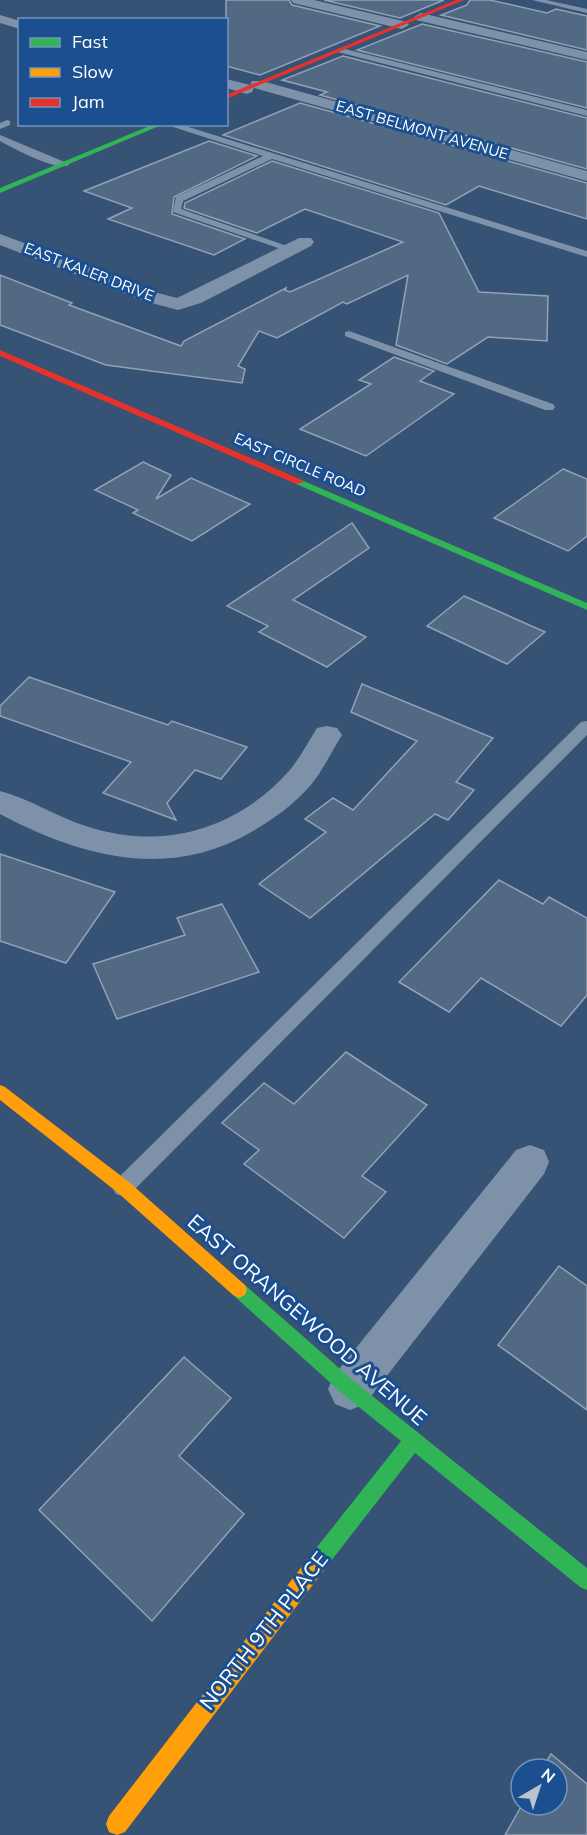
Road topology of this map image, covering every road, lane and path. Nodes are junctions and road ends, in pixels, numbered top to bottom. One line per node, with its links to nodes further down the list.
1 (298, 0): 8 (street)
2 (461, 0): 5 (street)
3 (536, 0): 4 (lane)
4 (587, 11)
5 (421, 17): 8 (street); 10 (street)
6 (0, 19): 7 (street)
7 (18, 24)
8 (402, 25): 9 (street)
9 (341, 50): 12 (street); 14 (lane)
10 (587, 56)
11 (228, 83): 12 (street, EAST BELMONT AVENUE)
12 (252, 86): 13 (street); 20 (street, EAST BELMONT AVENUE)
13 (228, 96)
14 (587, 113)
15 (156, 126): 19 (street)
16 (174, 126): 18 (lane)
17 (0, 138): 19 (lane)
18 (269, 157): 23 (lane); 24 (lane)
19 (64, 165): 21 (street)
20 (587, 176)
21 (0, 191)
22 (0, 239): 23 (street, EAST KALER DRIVE)
23 (298, 246)
24 (587, 254)
25 (349, 334): 27 (lane)
26 (0, 353): 28 (street, EAST CIRCLE ROAD)
27 (549, 407)
28 (587, 607)
29 (587, 726): 34 (lane)
30 (327, 735): 31 (street)
31 (0, 801)
32 (0, 1091): 34 (street, EAST ORANGEWOOD AVENUE)
33 (530, 1162): 35 (street)
34 (123, 1187): 35 (street, EAST ORANGEWOOD AVENUE)
35 (350, 1389): 36 (street, EAST ORANGEWOOD AVENUE)
36 (413, 1440): 37 (street, EAST ORANGEWOOD AVENUE); 38 (street, NORTH 9TH PLACE)
37 (587, 1580)
38 (117, 1824)

